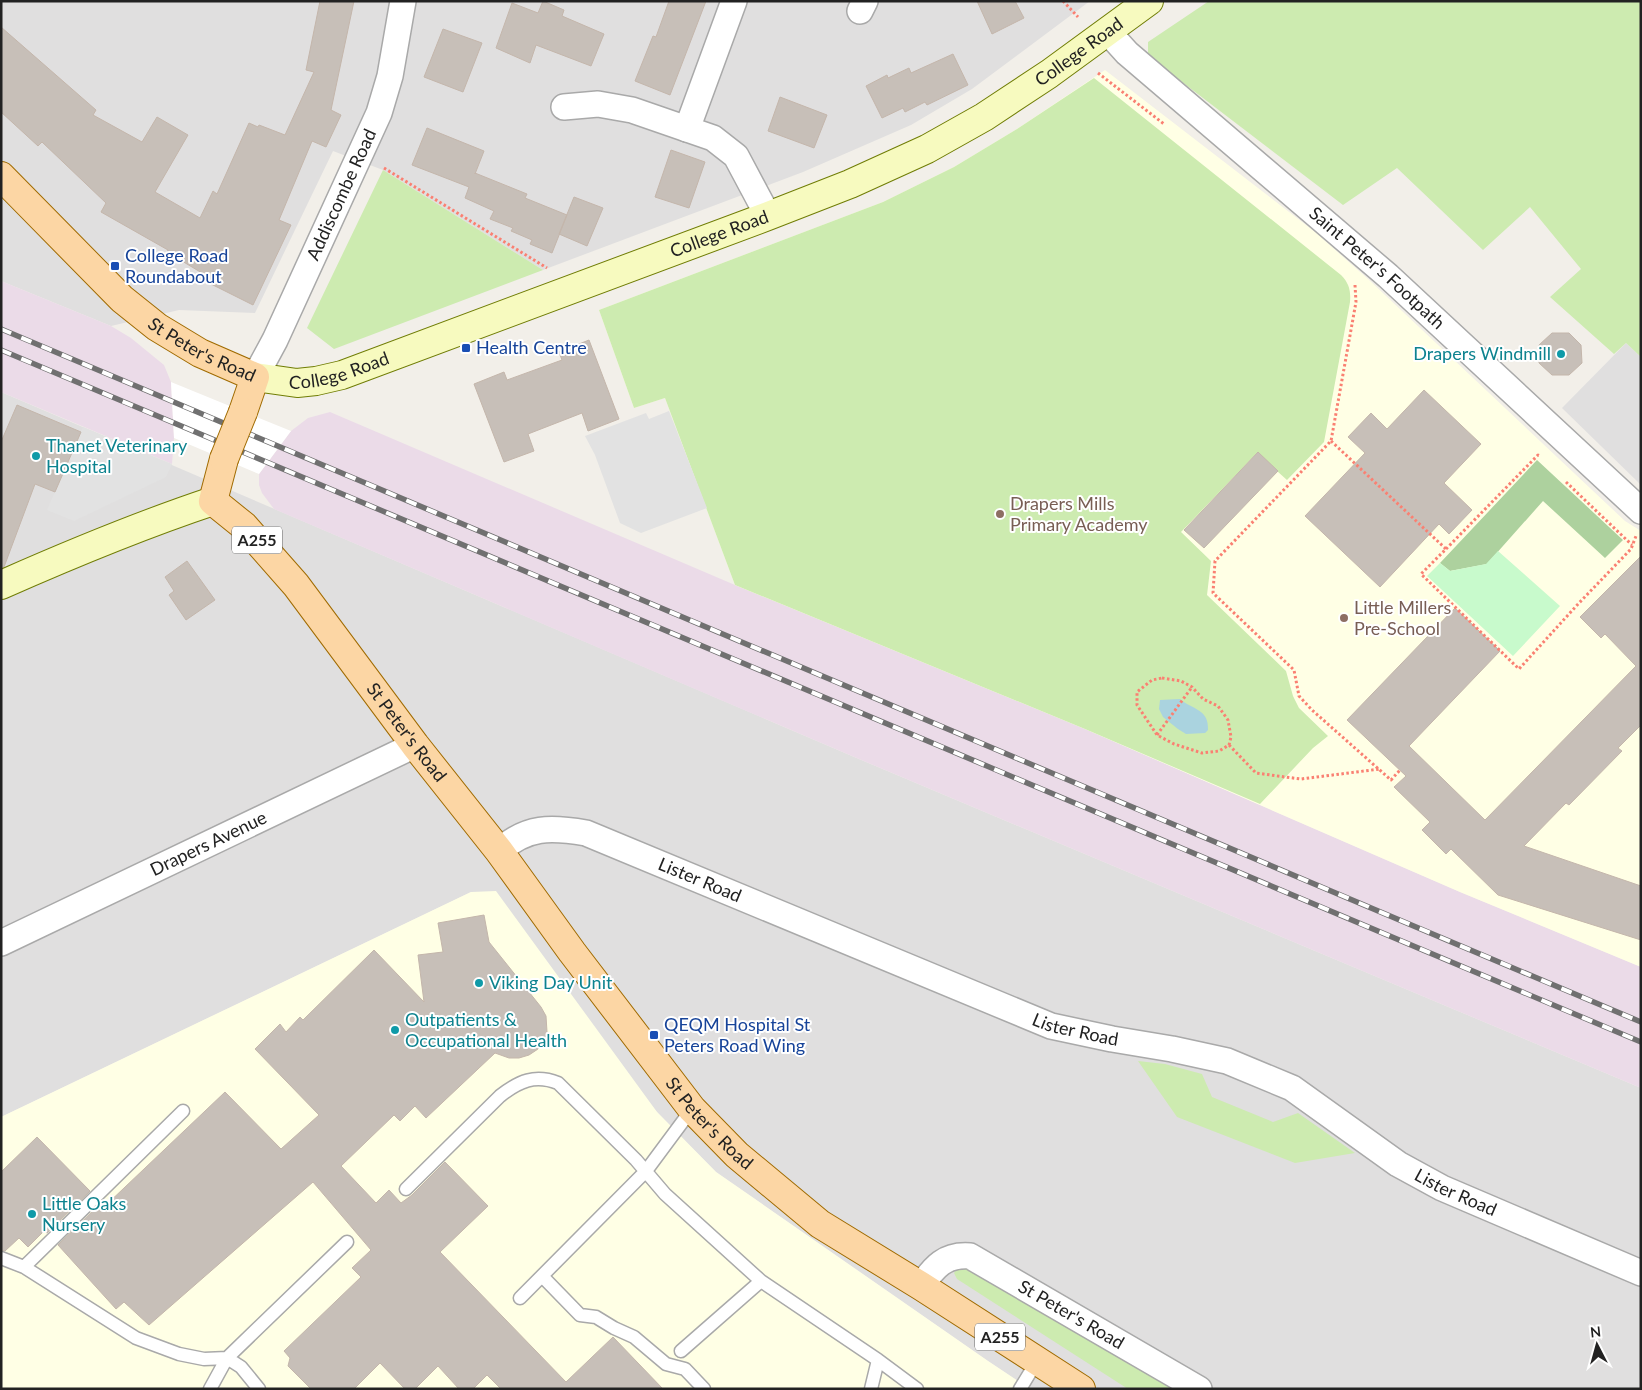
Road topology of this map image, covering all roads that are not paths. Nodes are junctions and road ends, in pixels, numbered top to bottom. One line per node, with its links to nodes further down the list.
1 (403, 1): 9 (street, Addiscombe Road)
2 (734, 1): 6 (street)
3 (1149, 1): 4 (main road, College Road)
4 (1108, 32): 8 (main road, College Road); 11 (street, Saint Peter's Footpath)
5 (564, 107): 6 (street)
6 (687, 129): 8 (street)
7 (1, 176): 9 (main road, St Peter's Road)
8 (768, 216): 9 (main road, College Road)
9 (255, 377): 10 (main road, St Peter's Road, bridge)
10 (213, 501): 12 (main road); 13 (main road, St Peter's Road / A255)
11 (1640, 520)
12 (1, 585)
13 (416, 745): 14 (main road, St Peter's Road / A255); 15 (street, Drapers Avenue)
14 (498, 850): 16 (main road, St Peter's Road / A255); 23 (street, Lister Road)
15 (1, 943)
16 (692, 1109): 18 (lane); 26 (main road, St Peter's Road / A255)
17 (183, 1111): 22 (lane)
18 (646, 1172): 19 (lane); 24 (lane); 25 (lane)
19 (406, 1189)
20 (347, 1242): 29 (lane)
21 (1, 1258): 22 (lane)
22 (24, 1267): 29 (lane)
23 (1641, 1273)
24 (542, 1276): 27 (lane); 34 (lane)
25 (761, 1281): 28 (lane); 30 (lane)
26 (921, 1286): 31 (main road, St Peter's Road / A255); 39 (street, St Peter's Road)
27 (520, 1298)
28 (681, 1351)
29 (227, 1358): 32 (lane); 33 (lane)
30 (878, 1360): 35 (lane); 36 (lane)
31 (1037, 1361): 37 (lane); 38 (main road, St Peter's Road / A255)
32 (210, 1389)
33 (259, 1389)
34 (704, 1389)
35 (872, 1389)
36 (917, 1389)
37 (1020, 1389)
38 (1080, 1389)
39 (1199, 1389)

